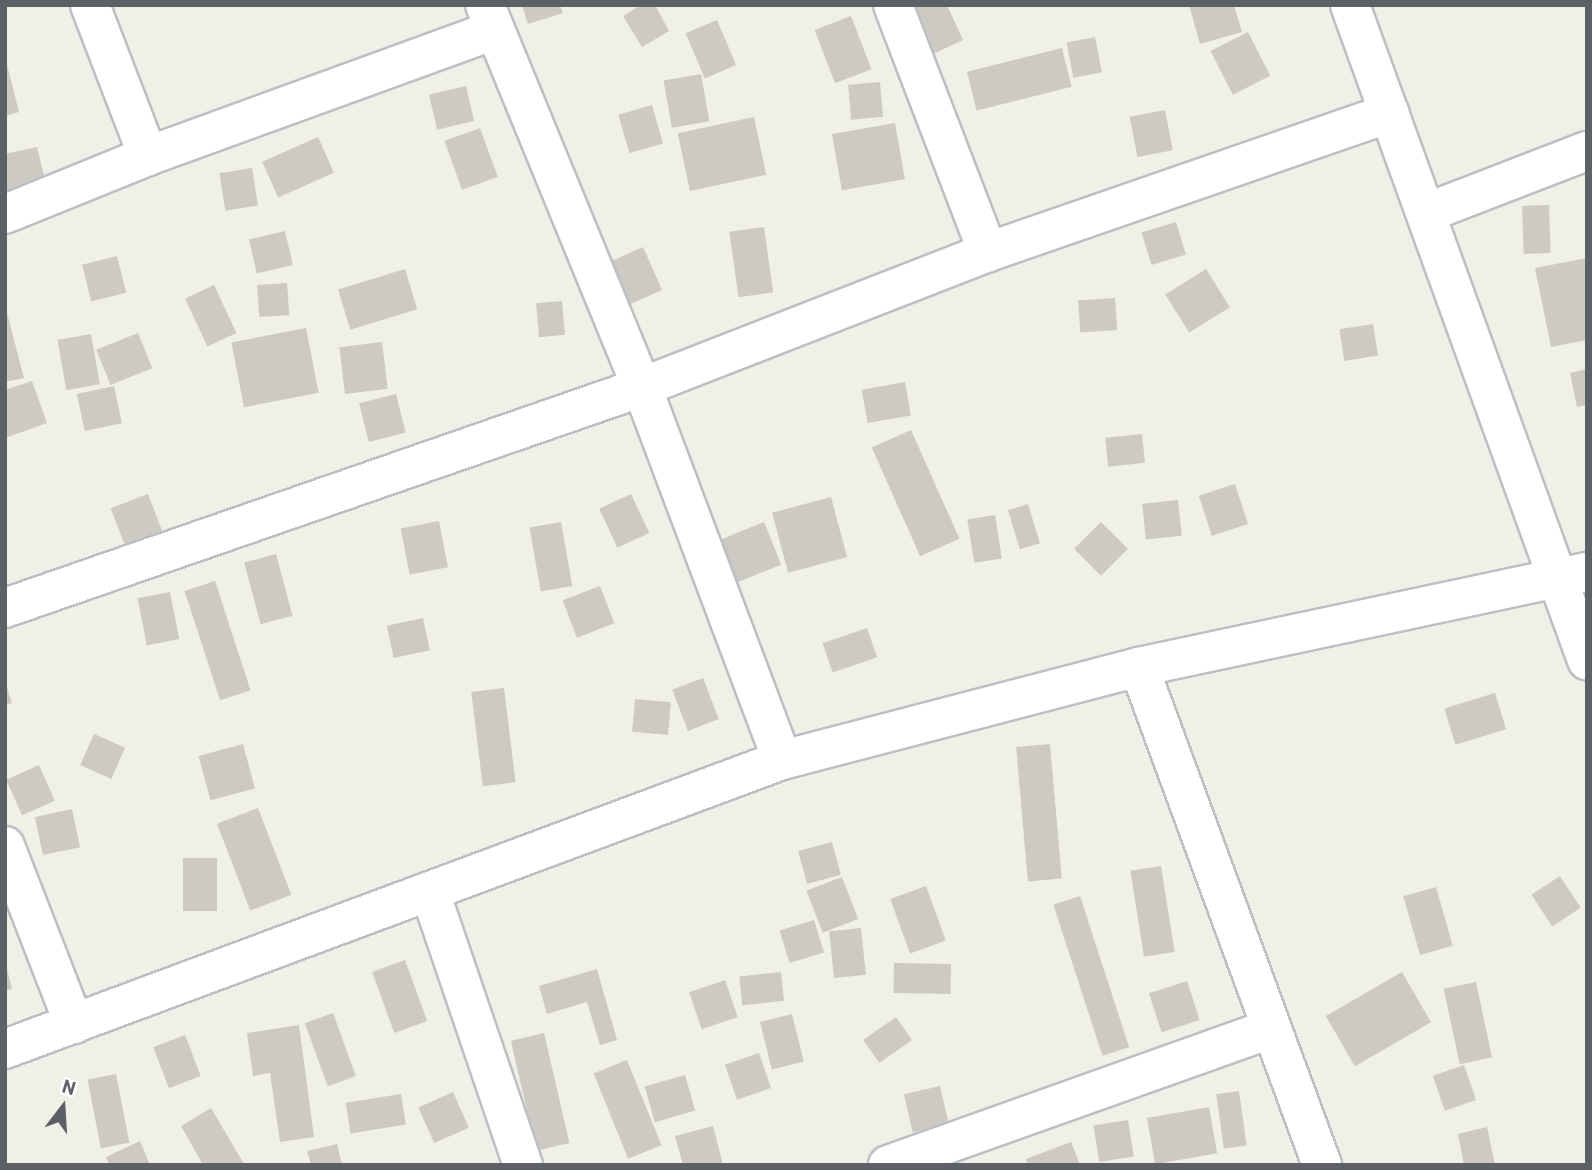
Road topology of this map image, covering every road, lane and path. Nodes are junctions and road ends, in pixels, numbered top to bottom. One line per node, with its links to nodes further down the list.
1 (89, 5): 7 (street)
2 (893, 5): 10 (street)
3 (1350, 5): 5 (street)
4 (490, 18): 7 (street); 11 (street)
5 (1390, 113): 8 (street); 10 (street)
6 (1587, 151): 8 (street)
7 (148, 156): 9 (street)
8 (1426, 213): 12 (street)
9 (5, 214)
10 (988, 252): 11 (street)
11 (642, 387): 13 (street); 16 (street)
12 (1572, 575): 14 (street); 15 (street)
13 (5, 608)
14 (1587, 660)
15 (1139, 667): 16 (street); 20 (street)
16 (782, 760): 18 (street)
17 (5, 846): 19 (street)
18 (430, 891): 19 (street); 22 (street)
19 (74, 1024): 21 (street)
20 (1269, 1029): 23 (street); 24 (street)
21 (5, 1049)
22 (523, 1165)
23 (888, 1165)
24 (1322, 1165)

